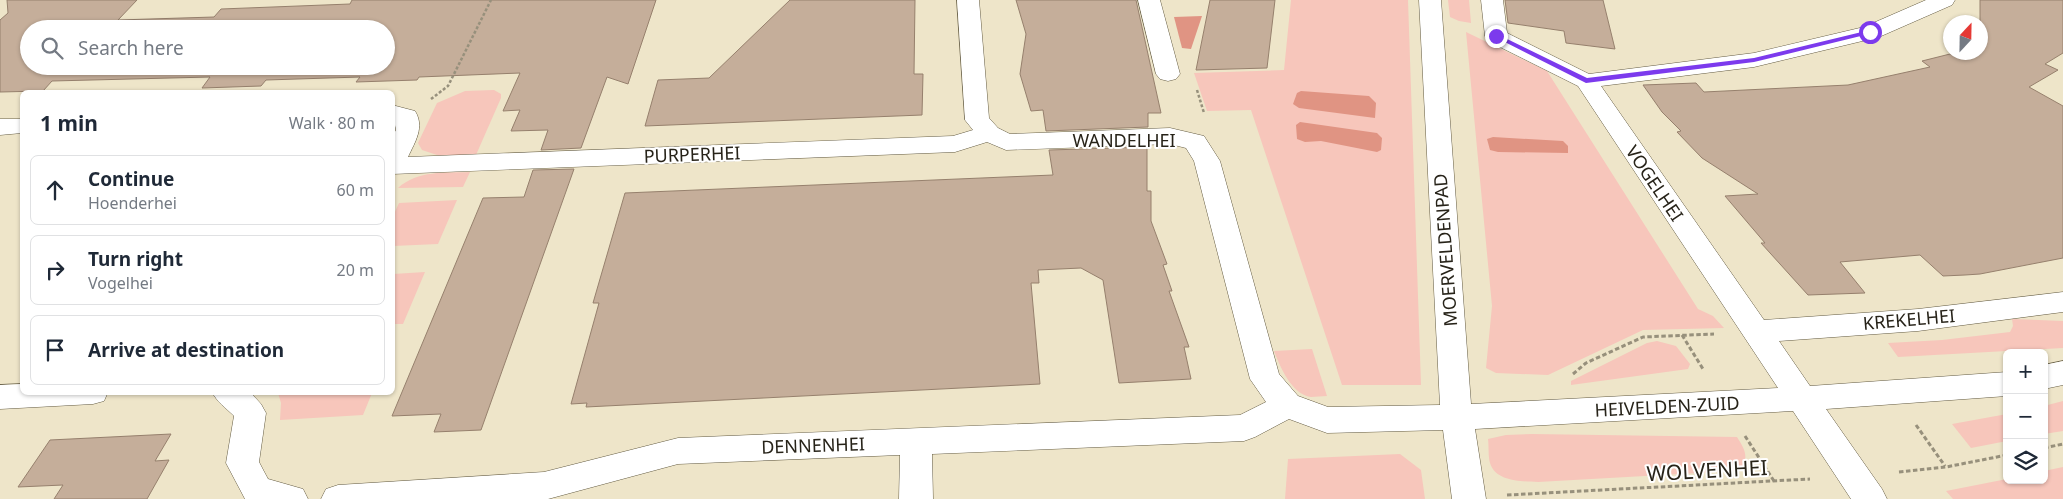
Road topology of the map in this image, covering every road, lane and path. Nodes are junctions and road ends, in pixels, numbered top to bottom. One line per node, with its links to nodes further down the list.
1 (491, 0): 9 (path)
2 (968, 0): 12 (street)
3 (1149, 0): 7 (street)
4 (1430, 0): 27 (street, MOERVELDENPAD)
5 (1492, 0): 8 (street, VOGELHEI)
6 (1944, 0): 8 (street)
7 (1168, 74): 13 (path)
8 (1586, 81): 17 (street, VOGELHEI)
9 (399, 114): 14 (street)
10 (20, 126): 11 (street)
11 (0, 127)
12 (989, 133): 13 (street, WANDELHEI); 15 (street, PURPERHEI)
13 (1195, 142): 26 (street, WANDELHEI)
14 (395, 158)
15 (395, 165)
16 (2063, 302): 17 (street, KREKELHEI)
17 (1755, 332): 20 (path); 25 (street, VOGELHEI)
18 (2063, 373): 19 (street)
19 (2048, 376)
20 (1566, 380)
21 (2003, 384): 25 (street, HEIVELDEN-ZUID)
22 (37, 395): 24 (street)
23 (233, 395): 34 (street)
24 (0, 397)
25 (1800, 398): 27 (street, HEIVELDEN-ZUID); 33 (street, VOGELHEI)
26 (1287, 405): 28 (street, WANDELHEI); 29 (street, DENNENHEI)
27 (1456, 417): 28 (street, HEIVELDEN-ZUID); 35 (street, MOERVELDENPAD)
28 (1327, 420)
29 (916, 441): 37 (street, DENNENHEI); 38 (street)
30 (2063, 444): 31 (path)
31 (2048, 447)
32 (2003, 456): 33 (path, WOLVENHEI)
33 (1862, 488): 35 (path, WOLVENHEI)
34 (252, 494): 36 (street)
35 (1469, 498)
36 (291, 499)
37 (338, 499)
38 (916, 499)

